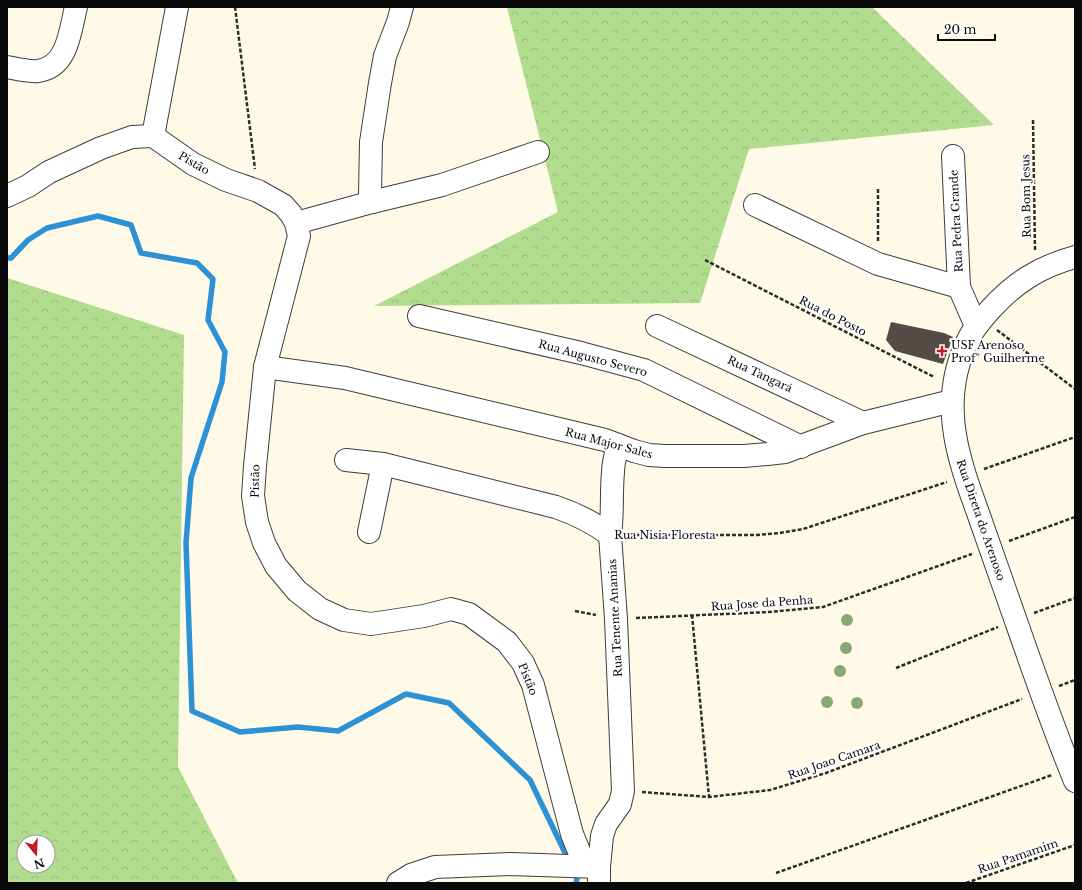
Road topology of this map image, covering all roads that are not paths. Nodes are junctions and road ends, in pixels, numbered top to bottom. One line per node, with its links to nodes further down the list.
1 (76, 7): 4 (street)
2 (177, 7): 5 (street)
3 (402, 7): 9 (street)
4 (7, 67)
5 (152, 136): 8 (street); 11 (street, Pistão)
6 (538, 152): 9 (street)
7 (953, 156): 13 (street, Rua Pedra Grande)
8 (7, 196)
9 (372, 202): 11 (street)
10 (755, 205): 13 (street)
11 (296, 223): 17 (street, Pistão)
12 (1075, 257): 15 (street, Rua Direta do Arenoso)
13 (959, 287): 15 (street)
14 (419, 316): 21 (street, Rua Augusto Severo)
15 (979, 323): 18 (street, Rua Direta do Arenoso)
16 (657, 326): 19 (street, Rua Tangará)
17 (265, 367): 20 (street, Rua Major Sales); 27 (street, Pistão)
18 (952, 394): 19 (street, Rua Major Sales); 26 (street, Rua Direta do Arenoso)
19 (863, 423): 21 (street, Rua Major Sales)
20 (618, 445): 21 (street, Rua Major Sales); 25 (street, Rua Tenente Ananias)
21 (801, 447)
22 (346, 460): 23 (street, Rua Nisia Floresta)
23 (383, 464): 24 (street); 25 (street, Rua Nisia Floresta)
24 (369, 532)
25 (610, 535): 27 (street, Rua Tenente Ananias)
26 (1072, 775)
27 (595, 872): 28 (street)
28 (398, 883)

